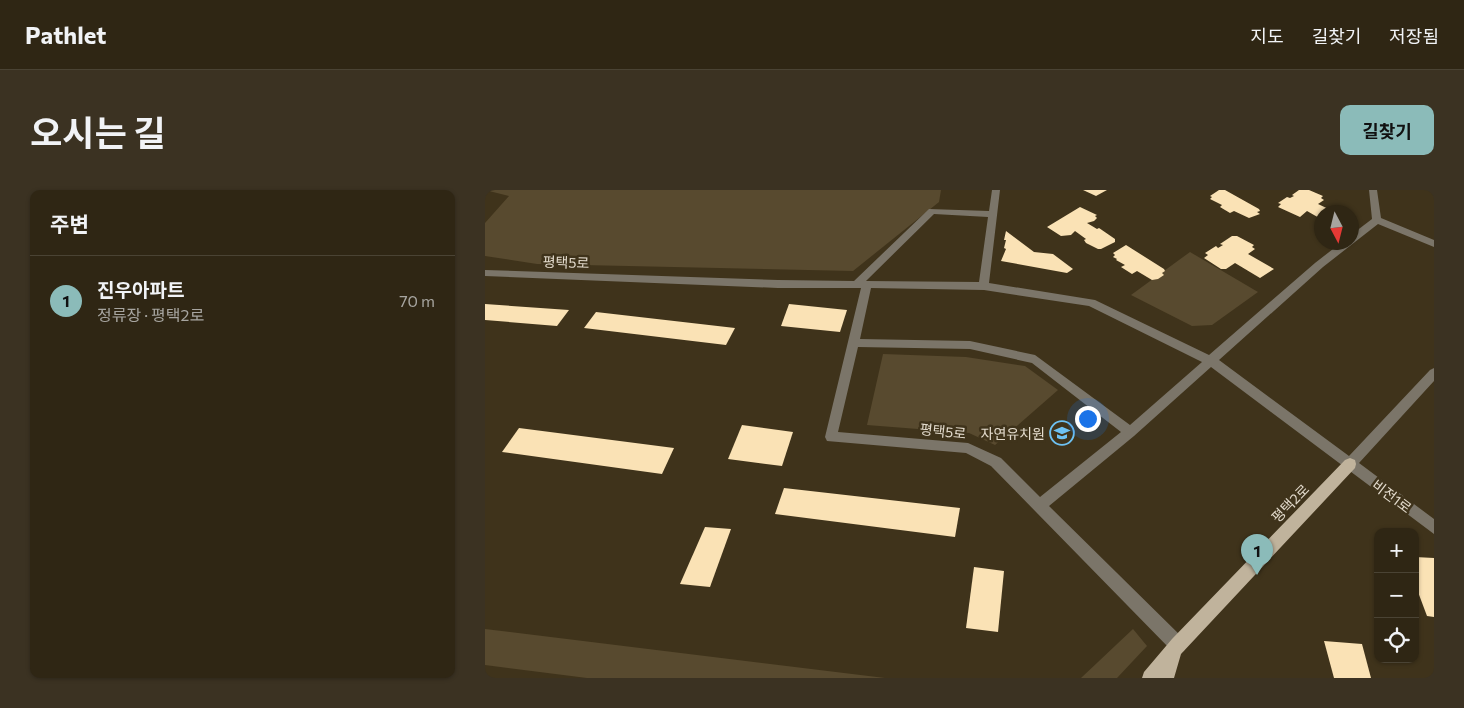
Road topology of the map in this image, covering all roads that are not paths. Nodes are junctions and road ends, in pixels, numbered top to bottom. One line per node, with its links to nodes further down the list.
1 (997, 190): 3 (street)
2 (1373, 190): 4 (street)
3 (992, 214): 9 (street); 10 (street)
4 (1377, 220): 5 (street); 6 (street)
5 (1359, 234)
6 (1434, 244)
7 (1338, 250): 12 (street)
8 (485, 273): 9 (street, 평택5로)
9 (861, 285): 10 (street, 평택5로); 11 (street, 평택5로)
10 (984, 286): 12 (street, 평택5로)
11 (853, 343): 14 (street); 16 (street, 평택5로)
12 (1211, 361): 14 (street); 15 (street, 평택5로)
13 (1434, 373): 15 (street, 평택2로)
14 (1130, 432): 16 (street)
15 (1350, 464): 17 (street, 비전1로); 18 (main road, 평택2로)
16 (1039, 505): 18 (street)
17 (1434, 527)
18 (1176, 647): 19 (main road, 평택2로); 20 (main road)
19 (1149, 678)
20 (1167, 678)

